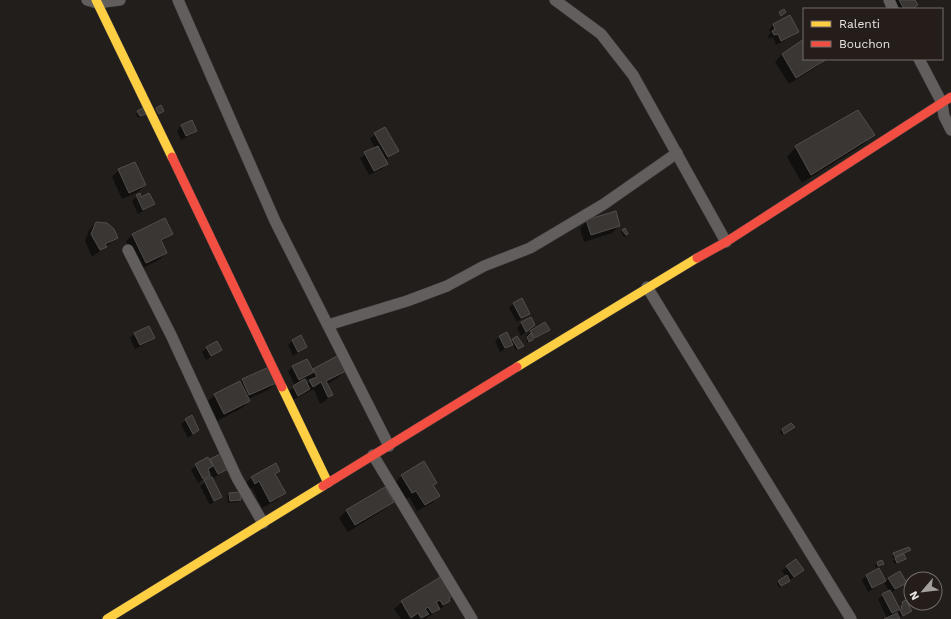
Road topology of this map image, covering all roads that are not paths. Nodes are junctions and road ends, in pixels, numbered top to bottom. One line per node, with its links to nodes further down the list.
1 (120, 0): 4 (street)
2 (178, 0): 12 (street)
3 (555, 0): 8 (street)
4 (93, 1): 15 (street)
5 (920, 60): 6 (street)
6 (946, 100): 7 (street); 9 (street)
7 (951, 130)
8 (677, 153): 9 (street); 12 (street)
9 (726, 242): 11 (street)
10 (128, 250): 16 (street)
11 (648, 287): 13 (street); 19 (street)
12 (328, 325): 13 (street)
13 (389, 446): 14 (street)
14 (373, 455): 15 (street); 18 (street)
15 (328, 483): 16 (street)
16 (262, 523): 17 (street)
17 (107, 619)
18 (472, 619)
19 (851, 619)

